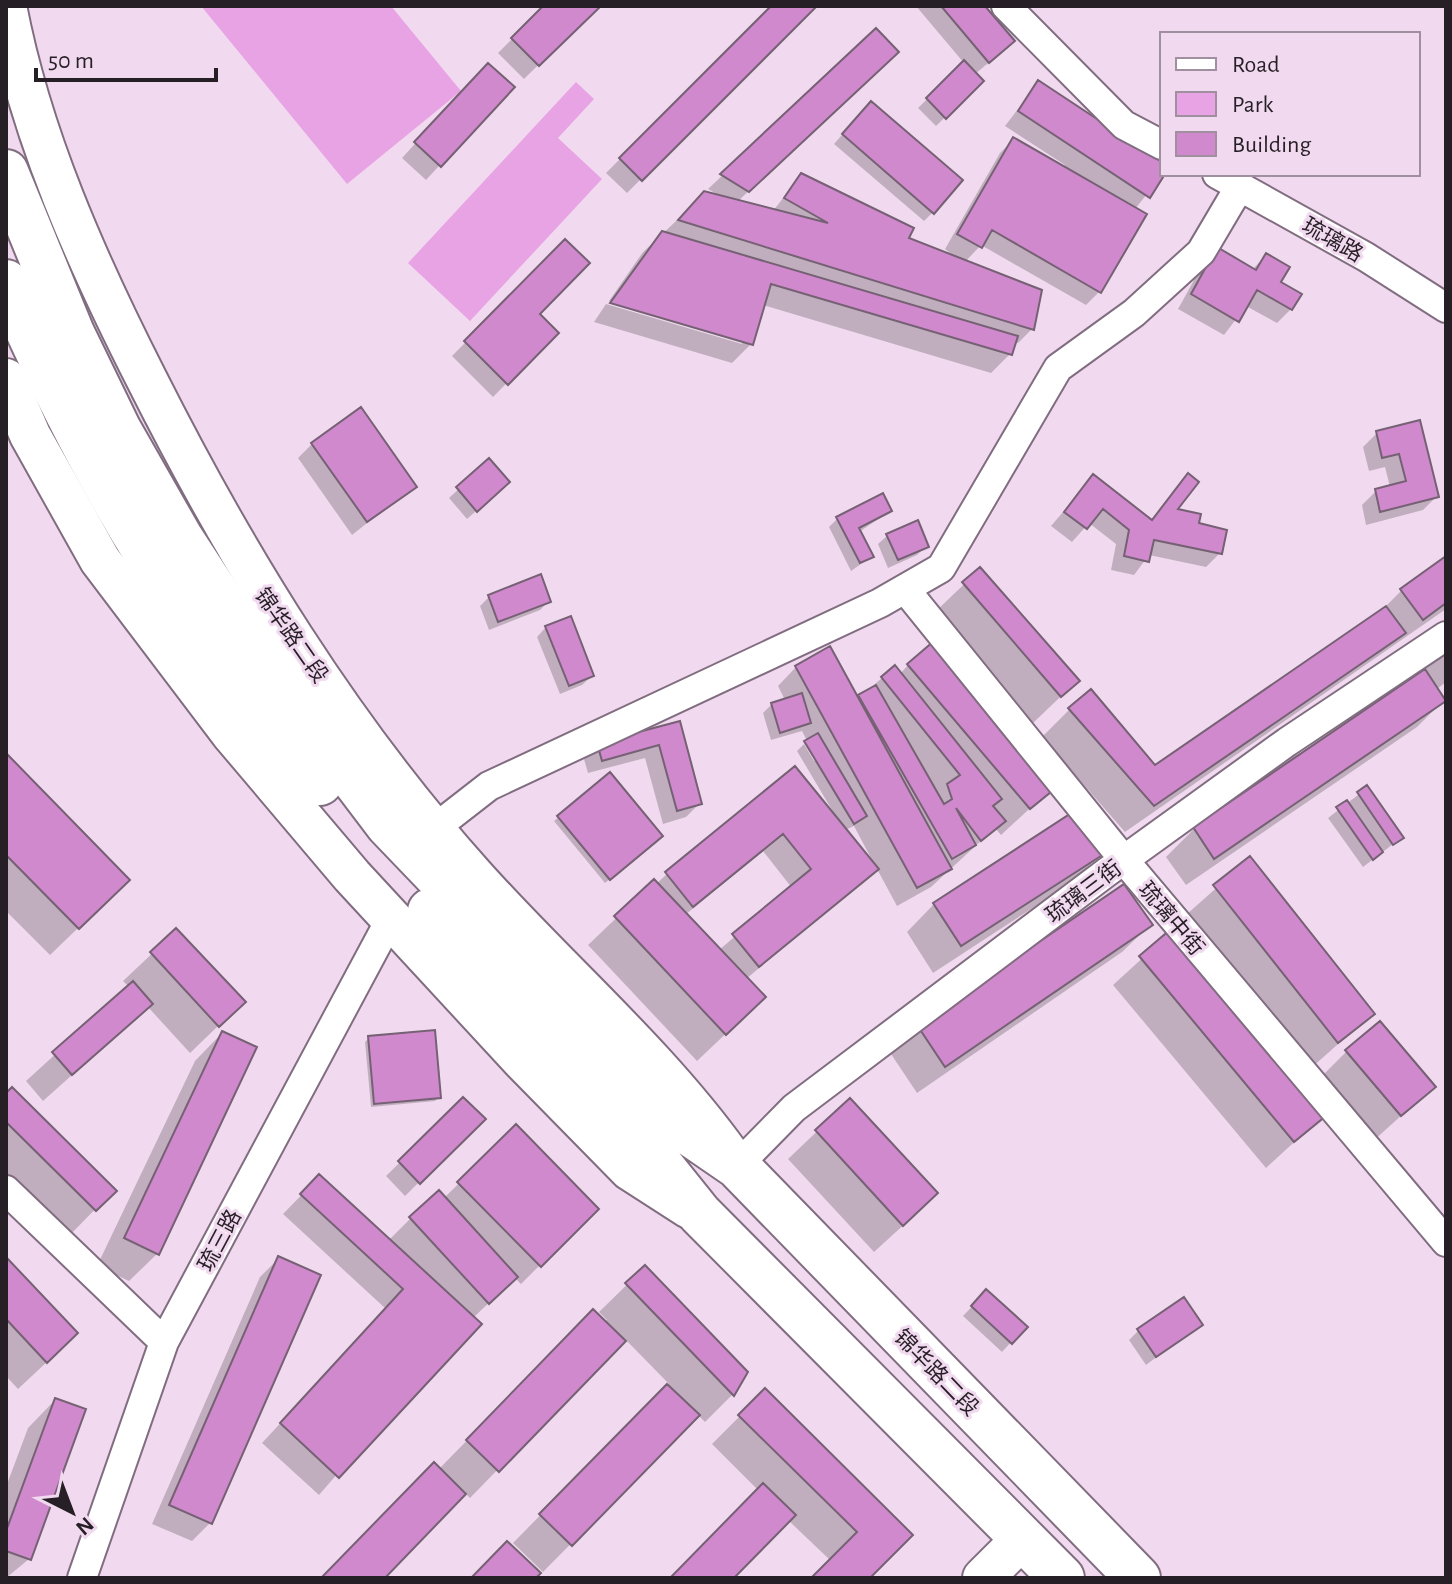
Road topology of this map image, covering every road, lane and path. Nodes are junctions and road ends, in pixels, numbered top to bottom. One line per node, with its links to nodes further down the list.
1 (6, 6): 12 (main road, 锦华路二段)
2 (1006, 6): 3 (street)
3 (1160, 144)
4 (6, 172): 11 (main road)
5 (1229, 180): 7 (street, 琉璃路); 9 (street)
6 (6, 282): 11 (main road)
7 (1446, 308)
8 (6, 379): 14 (main road)
9 (905, 589): 12 (street); 13 (street, 琉璃中街)
10 (1446, 636): 13 (street, 琉璃三街)
11 (285, 715): 15 (main road, 锦华路二段); 17 (main road)
12 (435, 828): 15 (main road, 锦华路二段)
13 (1124, 860): 15 (street, 琉璃三街); 18 (street, 琉璃中街)
14 (391, 918): 17 (main road); 19 (street, 琉三路)
15 (737, 1166): 24 (main road, 锦华路二段)
16 (6, 1190): 19 (street)
17 (700, 1214): 20 (main road)
18 (1446, 1242)
19 (164, 1342): 21 (street, 琉三路)
20 (1023, 1538): 22 (main road); 23 (main road)
21 (82, 1578)
22 (983, 1578)
23 (1062, 1578)
24 (1138, 1578)

